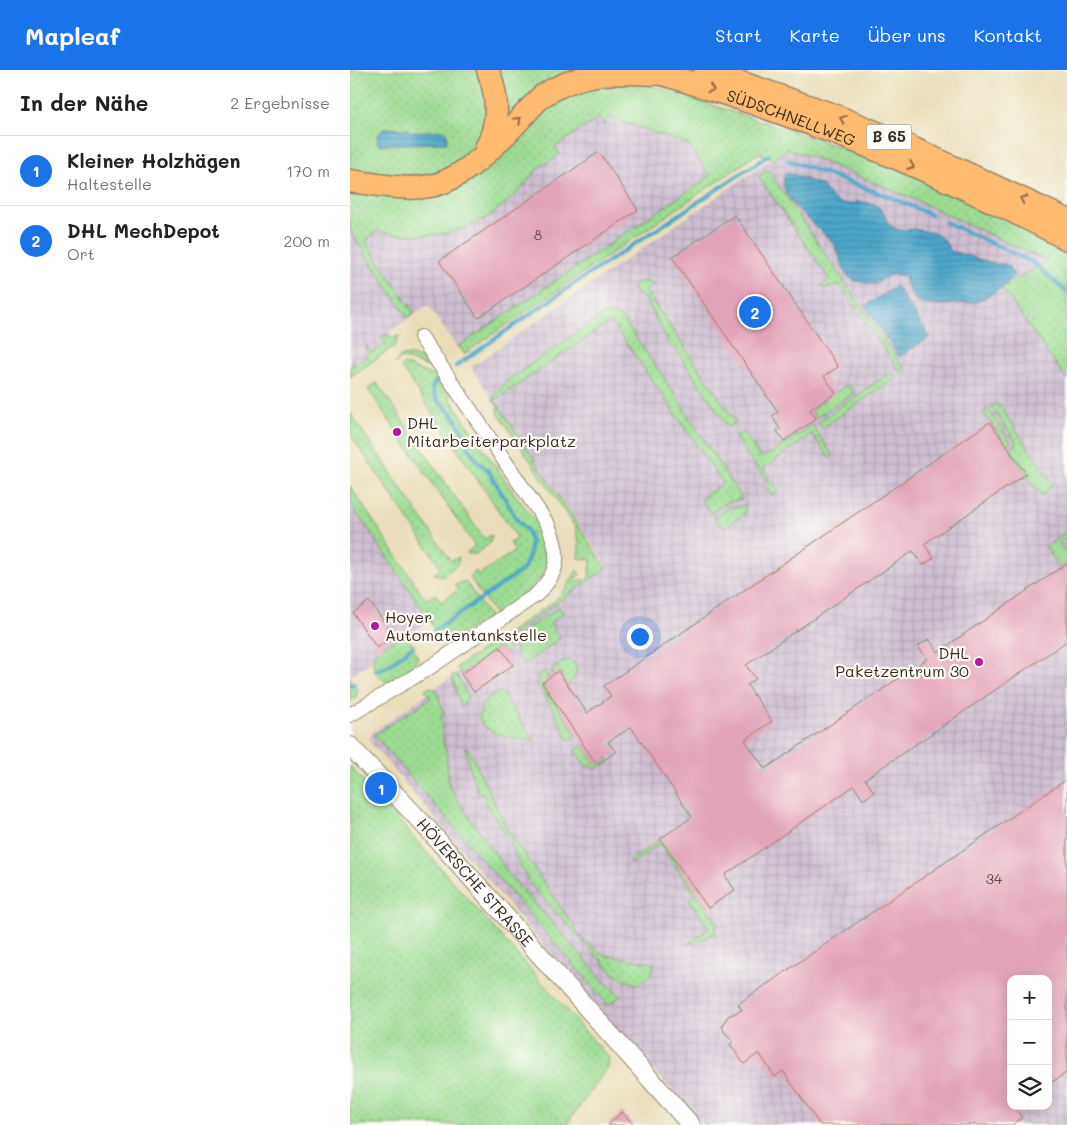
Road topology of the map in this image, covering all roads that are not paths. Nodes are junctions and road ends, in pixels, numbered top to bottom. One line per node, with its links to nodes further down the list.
1 (488, 70): 4 (highway)
2 (705, 70): 6 (highway, SÜDSCHNELLWEG / B 65, one-way to 2)
3 (657, 72): 4 (highway, SÜDSCHNELLWEG, one-way to 3); 7 (highway, SÜDSCHNELLWEG / B 65, one-way to 7)
4 (483, 154): 5 (highway, SÜDSCHNELLWEG)
5 (350, 181)
6 (1067, 220)
7 (1067, 239)
8 (421, 336): 9 (street)
9 (350, 715)
10 (350, 746): 11 (street, HÖVERSCHE STRASSE)
11 (691, 1125)

